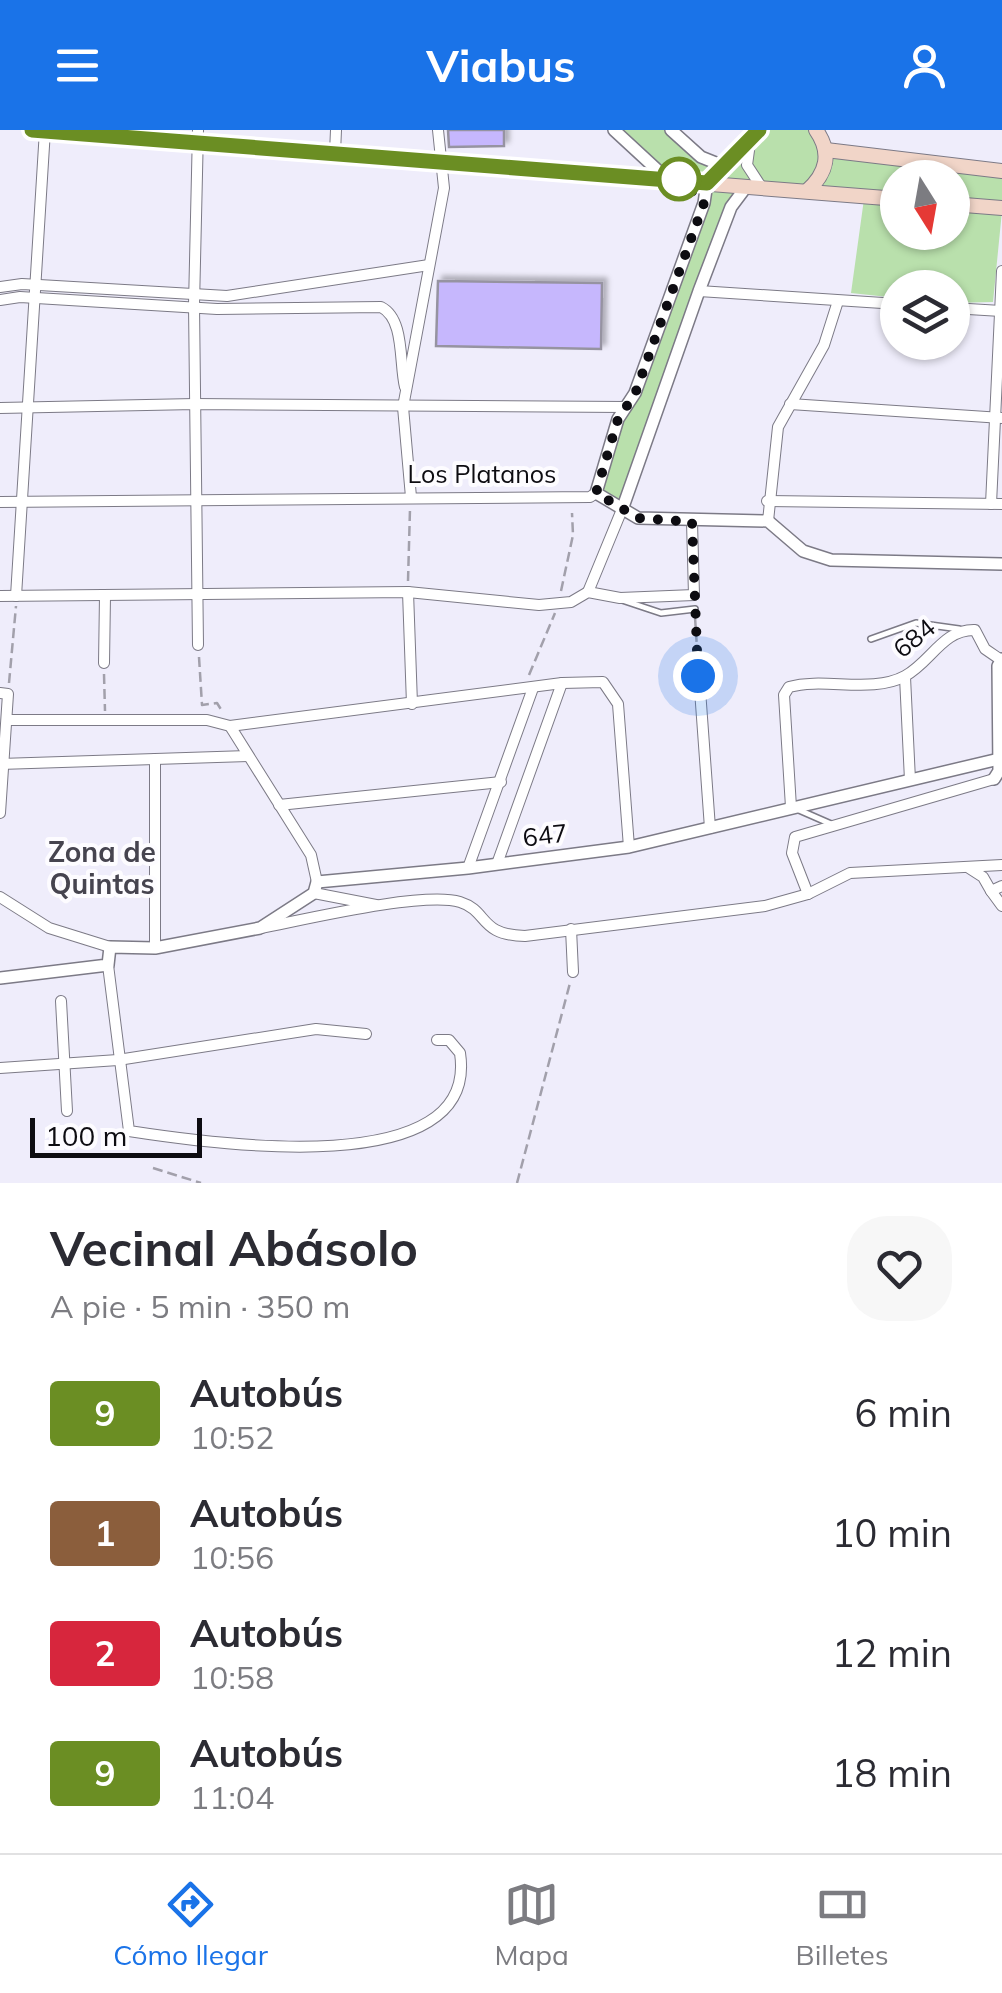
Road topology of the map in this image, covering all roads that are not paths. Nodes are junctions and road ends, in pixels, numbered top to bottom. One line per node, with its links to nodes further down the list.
1 (32, 130): 2 (main road)
2 (44, 130): 8 (main road); 23 (street)
3 (336, 130): 10 (street)
4 (438, 130): 11 (street)
5 (614, 130): 14 (street)
6 (671, 130): 12 (street)
7 (756, 134): 12 (main road); 16 (street)
8 (198, 137): 10 (main road); 28 (street)
9 (822, 137): 13 (main road); 17 (main road)
10 (335, 153): 11 (main road)
11 (441, 162): 14 (main road); 21 (street)
12 (721, 165): 15 (main road)
13 (1002, 171)
14 (666, 178): 15 (main road)
15 (707, 183): 16 (main road); 37 (street)
16 (754, 188): 17 (main road); 25 (street)
17 (807, 191): 18 (main road)
18 (880, 197)
19 (970, 205): 20 (main road)
20 (1002, 208)
21 (429, 264): 28 (street); 33 (street)
22 (1002, 271): 32 (street)
23 (36, 285): 24 (street); 26 (street); 28 (street)
24 (0, 286)
25 (699, 292): 29 (street); 48 (street)
26 (35, 298): 27 (street); 28 (street); 39 (street)
27 (0, 300)
28 (194, 300): 33 (street); 34 (street)
29 (838, 301): 30 (street); 35 (street)
30 (880, 303)
31 (970, 309): 32 (street)
32 (1000, 311): 40 (street)
33 (405, 387): 36 (street)
34 (195, 404): 36 (street); 39 (street); 43 (street)
35 (790, 404): 40 (street); 44 (street)
36 (404, 407): 37 (street); 42 (street)
37 (626, 407): 41 (street)
38 (0, 408): 39 (street)
39 (26, 408): 46 (street)
40 (997, 418): 47 (street)
41 (596, 493): 42 (street, Los Platanos); 48 (street)
42 (411, 496): 43 (street, Los Platanos)
43 (198, 499): 46 (street, Los Platanos); 54 (street)
44 (767, 501): 47 (street); 49 (street)
45 (0, 502): 46 (street, Los Platanos)
46 (20, 502): 56 (street)
47 (996, 504)
48 (623, 508): 50 (street); 53 (street)
49 (768, 521): 50 (street); 51 (street)
50 (692, 522): 58 (street)
51 (1002, 564)
52 (408, 592): 53 (street); 54 (street); 70 (street)
53 (588, 592): 58 (street)
54 (198, 594): 57 (street); 62 (street)
55 (0, 596): 56 (street)
56 (16, 596): 57 (street)
57 (105, 596): 64 (street)
58 (620, 598): 59 (lane)
59 (695, 610)
60 (968, 630): 61 (lane); 63 (street, 684); 66 (street, 684)
61 (872, 639)
62 (198, 645)
63 (1001, 660): 75 (street)
64 (104, 663)
65 (698, 676): 84 (street)
66 (905, 676): 78 (street); 81 (street, 684)
67 (562, 683): 68 (street); 85 (street); 86 (street)
68 (528, 690): 70 (street); 79 (street)
69 (4, 694): 71 (street)
70 (412, 704): 72 (street)
71 (7, 720): 72 (street); 76 (street)
72 (230, 726): 73 (street)
73 (248, 756): 74 (street); 80 (street)
74 (156, 759): 76 (street); 99 (street)
75 (999, 759): 77 (street); 78 (street, 647)
76 (2, 764): 82 (street)
77 (994, 779): 83 (street)
78 (910, 780): 81 (street, 647)
79 (501, 782): 80 (street); 89 (street)
80 (278, 805): 90 (street)
81 (791, 807): 83 (lane); 84 (street, 647)
82 (0, 813)
83 (831, 824): 92 (street)
84 (710, 828): 85 (street, 647)
85 (629, 847): 86 (street, 647)
86 (497, 864): 89 (street, 647)
87 (1002, 865): 88 (street)
88 (963, 867): 91 (street); 92 (street)
89 (468, 868): 90 (street, 647)
90 (315, 887): 94 (street); 96 (street, 647)
91 (996, 888): 95 (street)
92 (808, 894): 97 (street)
93 (0, 897): 98 (street)
94 (382, 906): 96 (street); 97 (street)
95 (1002, 906)
96 (260, 928): 99 (street, 647)
97 (571, 930): 101 (street)
98 (110, 947): 99 (street, 647); 100 (street)
99 (156, 948)
100 (108, 965): 102 (street); 106 (street)
101 (574, 972)
102 (0, 978)
103 (61, 1001): 107 (street)
104 (366, 1034): 106 (street)
105 (437, 1040): 106 (street)
106 (118, 1060): 107 (street)
107 (66, 1064): 108 (street); 109 (street)
108 (0, 1068)
109 (67, 1111)

